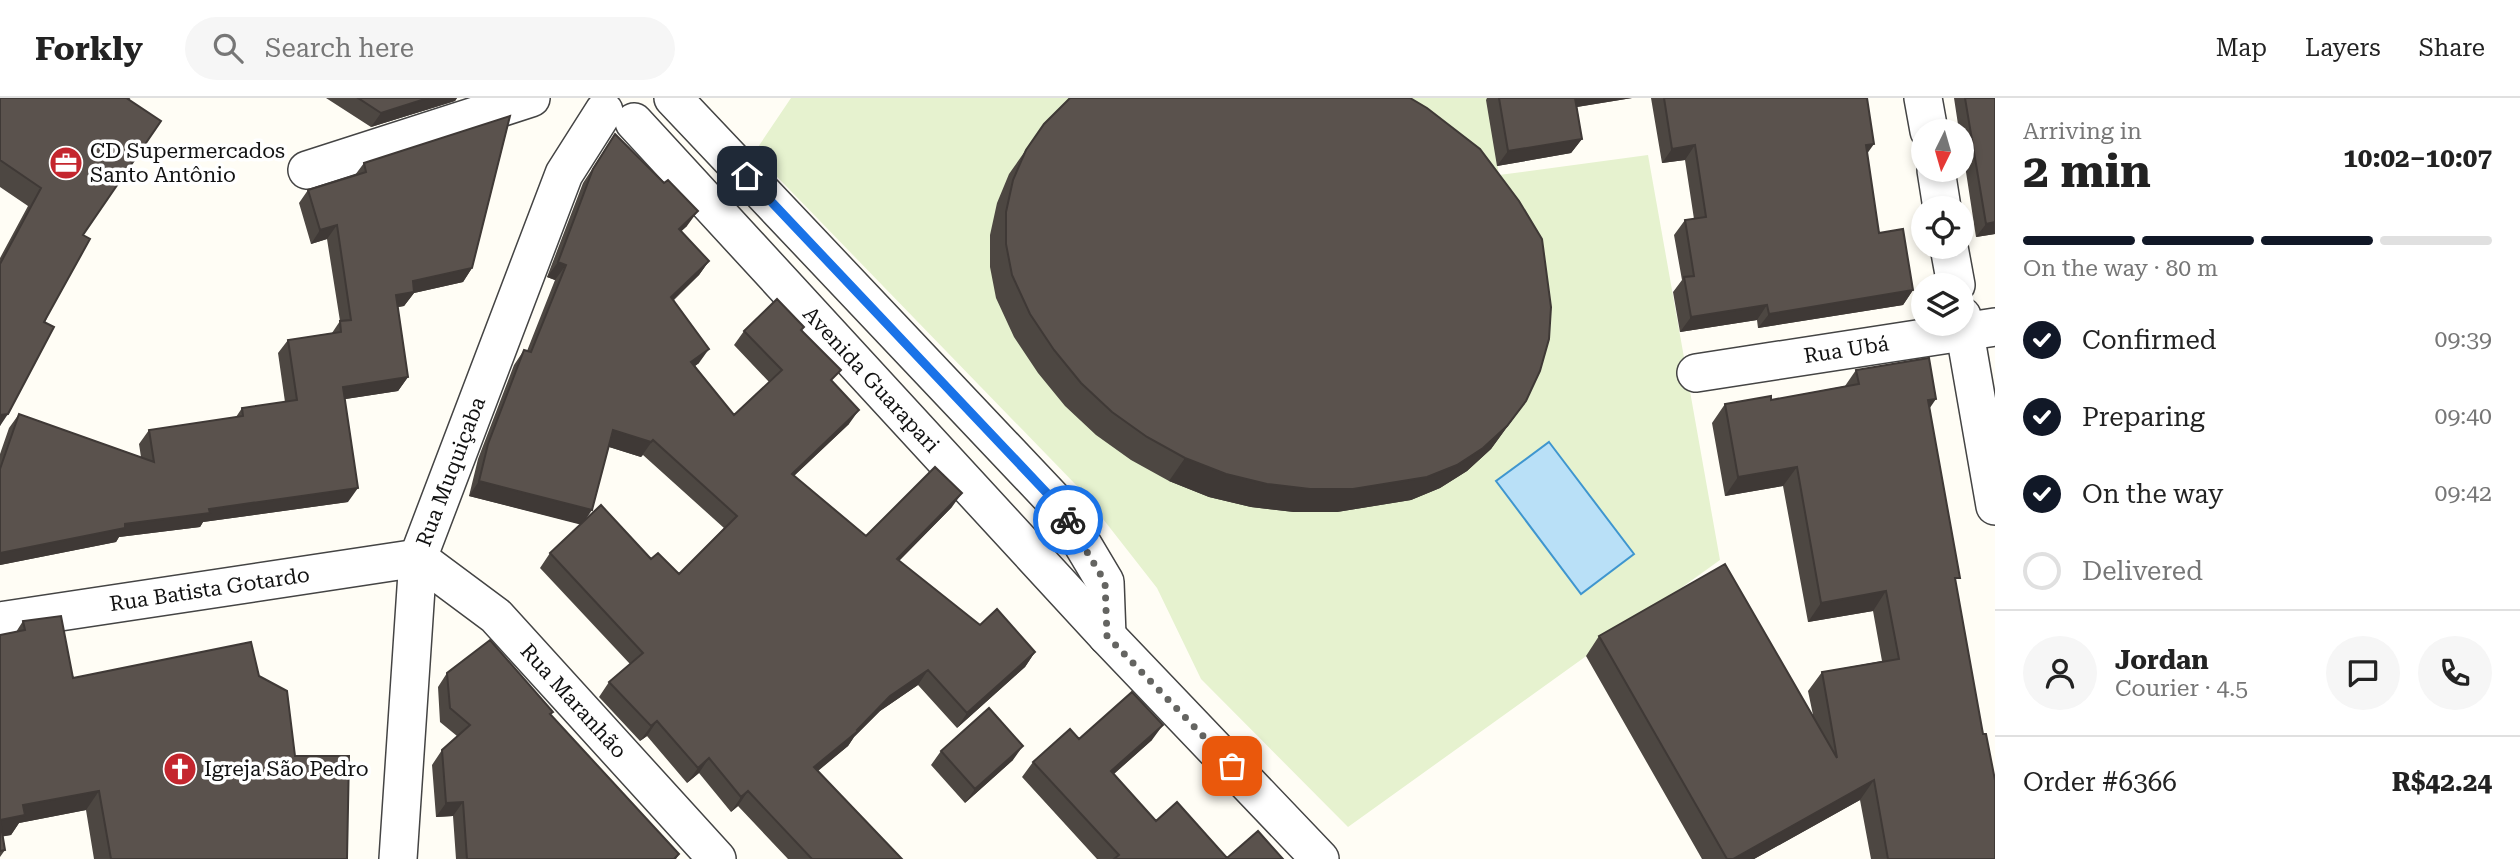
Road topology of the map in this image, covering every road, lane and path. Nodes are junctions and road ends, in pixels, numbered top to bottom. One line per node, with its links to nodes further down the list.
1 (531, 98): 7 (street)
2 (664, 98): 5 (street)
3 (673, 98): 14 (street)
4 (1923, 98): 6 (street)
5 (618, 110): 12 (street, Rua Muquiçaba); 14 (street, Avenida Guarapari)
6 (1927, 119)
7 (307, 170)
8 (1974, 325): 11 (street)
9 (1911, 336): 10 (street, Rua Ubá)
10 (1696, 373)
11 (1995, 506)
12 (418, 558): 13 (street, Rua Batista Gotardo); 15 (street, Rua Muquiçaba); 16 (street, Rua Maranhão)
13 (0, 621)
14 (1107, 636): 17 (street, Avenida Guarapari)
15 (398, 859)
16 (716, 859)
17 (1320, 859)

